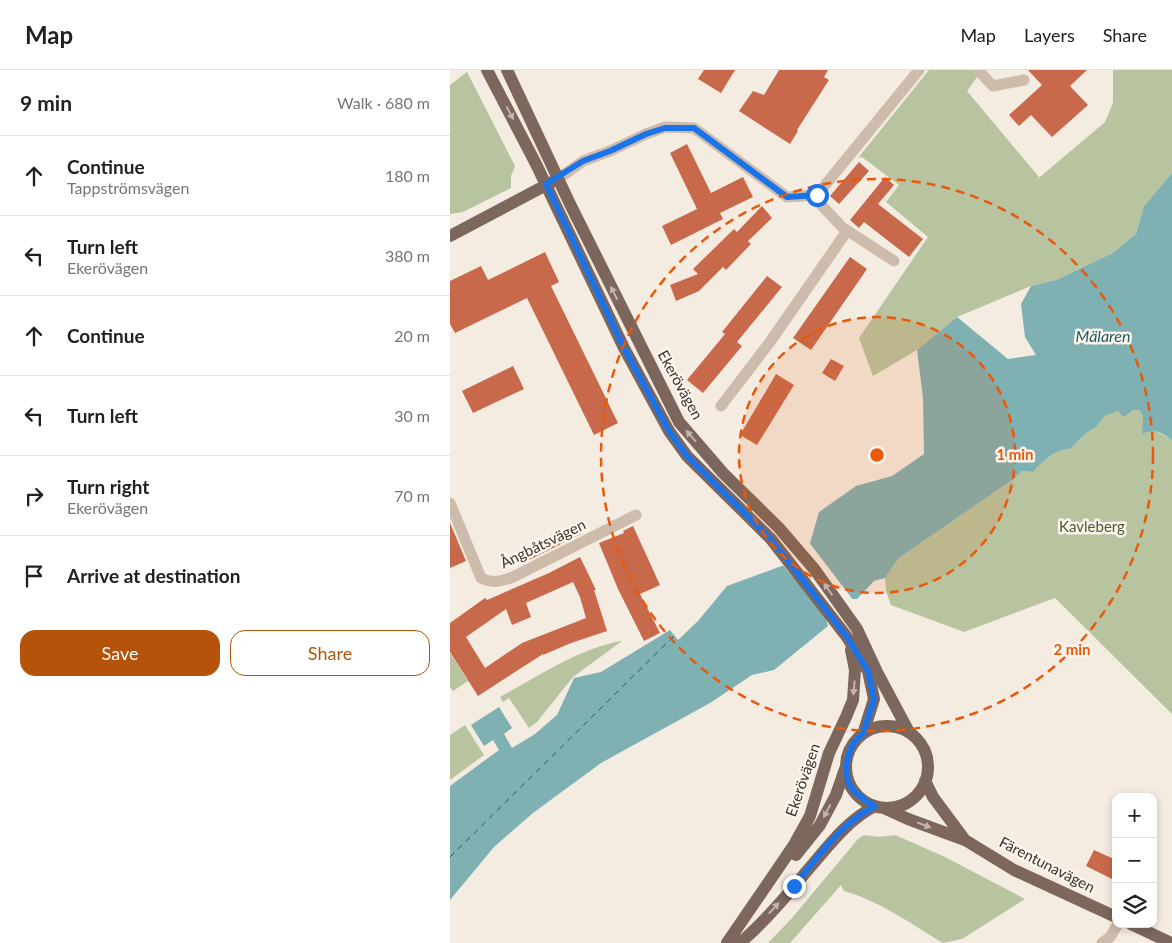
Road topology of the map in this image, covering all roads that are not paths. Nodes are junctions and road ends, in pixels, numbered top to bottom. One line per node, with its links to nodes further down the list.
1 (487, 70): 6 (main road, Ekerövägen, one-way to 6)
2 (507, 70): 6 (main road, Ekerövägen)
3 (920, 70): 7 (street)
4 (978, 70): 5 (street)
5 (1024, 80)
6 (552, 182): 7 (street); 9 (main road); 14 (main road, Ekerövägen, one-way to 6); 14 (main road, Ekerövägen)
7 (812, 195): 8 (street)
8 (847, 231): 10 (street); 11 (street)
9 (450, 236)
10 (894, 261)
11 (721, 406)
12 (450, 502): 13 (street, Ångbåtsvägen)
13 (636, 515)
14 (851, 635): 15 (main road, Ekerövägen); 16 (main road, Ekerövägen); 24 (main road, Ekerövägen, one-way to 24)
15 (909, 732): 16 (main road); 18 (main road)
16 (863, 734): 17 (main road)
17 (846, 766): 19 (main road); 24 (main road, Ekerövägen, one-way to 24)
18 (925, 781): 19 (main road); 20 (main road, Färentunavägen)
19 (880, 807): 20 (main road, Färentunavägen, one-way to 20); 25 (main road, one-way to 19)
20 (965, 840): 21 (main road, Färentunavägen)
21 (1112, 915)
22 (1116, 928): 26 (street)
23 (1139, 928): 27 (main road)
24 (728, 943)
25 (740, 943)
26 (1102, 943)
27 (1171, 943)

